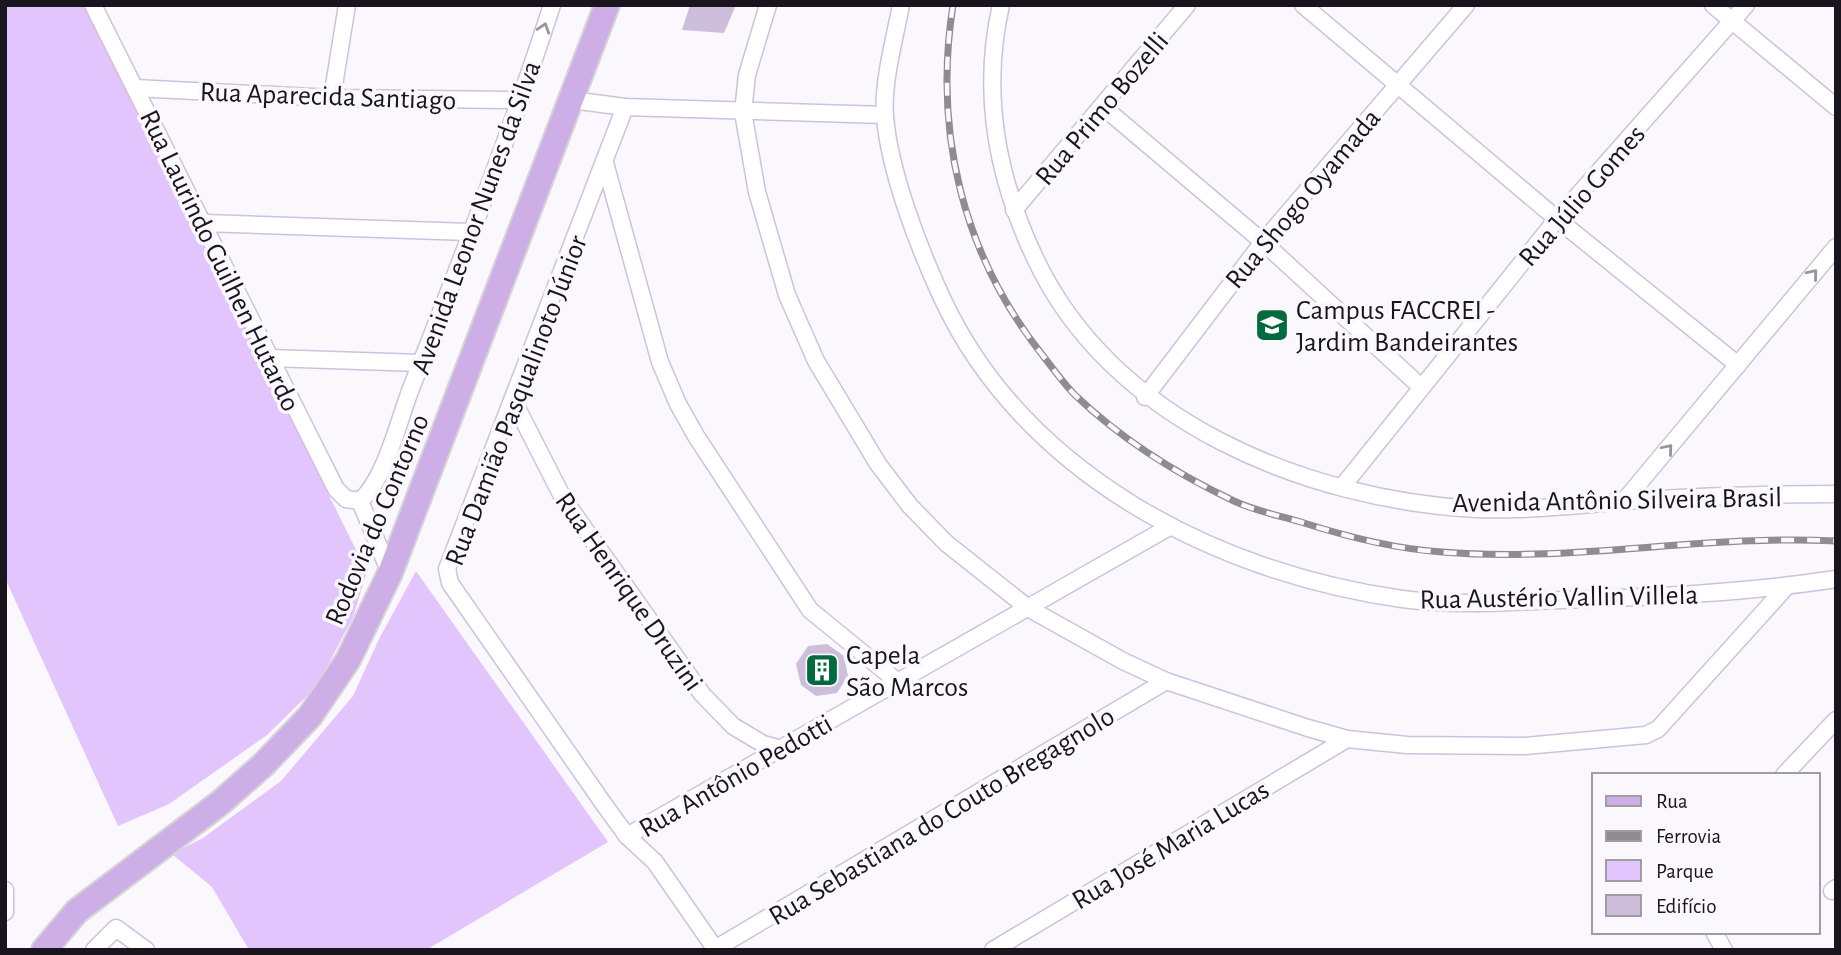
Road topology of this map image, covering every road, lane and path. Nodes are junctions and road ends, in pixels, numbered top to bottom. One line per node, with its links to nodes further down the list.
1 (93, 5): 15 (street, Rua Laurindo Guilhen Hutardo)
2 (347, 5): 16 (street)
3 (552, 5): 17 (street, Avenida Leonor Nunes da Silva, one-way to 3)
4 (607, 5): 18 (main road, Rodovia do Contorno)
5 (768, 5): 22 (street)
6 (901, 5): 23 (street, Rua Austério Vallin Villela)
7 (1000, 5): 25 (street, Avenida Antônio Silveira Brasil)
8 (1187, 5): 19 (street, Rua Primo Bozelli)
9 (1303, 5): 14 (street)
10 (1466, 5): 14 (street, Rua Shogo Oyamada)
11 (1713, 5): 13 (street)
12 (1746, 5): 13 (street, Rua Júlio Gomes)
13 (1732, 21): 21 (street); 26 (street, Rua Júlio Gomes)
14 (1396, 85): 26 (street); 29 (street, Rua Shogo Oyamada)
15 (135, 88): 16 (street, Rua Aparecida Santiago); 27 (street, Rua Laurindo Guilhen Hutardo)
16 (332, 98): 17 (street, Rua Aparecida Santiago)
17 (521, 100): 28 (street, Avenida Leonor Nunes da Silva)
18 (572, 100): 20 (street); 42 (main road, Rodovia do Contorno)
19 (1102, 106): 25 (street, Rua Primo Bozelli); 29 (street)
20 (625, 107): 22 (street); 24 (street, Rua Damião Pasqualinoto Júnior)
21 (1836, 107)
22 (743, 112): 23 (street); 45 (street)
23 (884, 115): 41 (street, Rua Austério Vallin Villela)
24 (605, 163): 36 (street, Rua Damião Pasqualinoto Júnior); 47 (street)
25 (1014, 210): 35 (street, Avenida Antônio Silveira Brasil)
26 (1557, 219): 33 (street); 34 (street, Rua Júlio Gomes)
27 (204, 223): 28 (street); 31 (street, Rua Laurindo Guilhen Hutardo)
28 (470, 232): 32 (street, Avenida Leonor Nunes da Silva)
29 (1262, 242): 34 (street); 35 (street, Rua Shogo Oyamada)
30 (1836, 247): 33 (street, one-way to 30)
31 (270, 358): 32 (street); 39 (street, Rua Laurindo Guilhen Hutardo)
32 (421, 363): 39 (street, Avenida Leonor Nunes da Silva)
33 (1738, 365): 40 (street, one-way to 33)
34 (1421, 387): 37 (street, Rua Júlio Gomes)
35 (1145, 397): 37 (street, Avenida Antônio Silveira Brasil)
36 (513, 400): 50 (street, Rua Henrique Druzini); 52 (street, Rua Damião Pasqualinoto Júnior)
37 (1342, 487): 40 (street, Avenida Antônio Silveira Brasil)
38 (1836, 494): 40 (street, Avenida Antônio Silveira Brasil)
39 (360, 501): 42 (street)
40 (1624, 501)
41 (1171, 526): 44 (street, Rua Austério Vallin Villela); 45 (street, Rua Antônio Pedotti)
42 (390, 573): 55 (main road, Rodovia do Contorno)
43 (1836, 579): 44 (street, Rua Austério Vallin Villela)
44 (1787, 586): 49 (street)
45 (1028, 608): 46 (street); 47 (street, Rua Antônio Pedotti)
46 (1166, 681): 49 (street); 54 (street, Rua Sebastiana do Couto Bregagnolo)
47 (898, 682): 50 (street, Rua Antônio Pedotti)
48 (1836, 720): 51 (street)
49 (1347, 739): 58 (street, Rua José Maria Lucas)
50 (781, 749): 52 (street, Rua Antônio Pedotti)
51 (1786, 773)
52 (628, 836): 54 (street, Rua Damião Pasqualinoto Júnior)
53 (1715, 934): 59 (street)
54 (715, 949)
55 (44, 950)
56 (94, 950): 57 (street)
57 (146, 950)
58 (993, 950)
59 (1724, 950)

